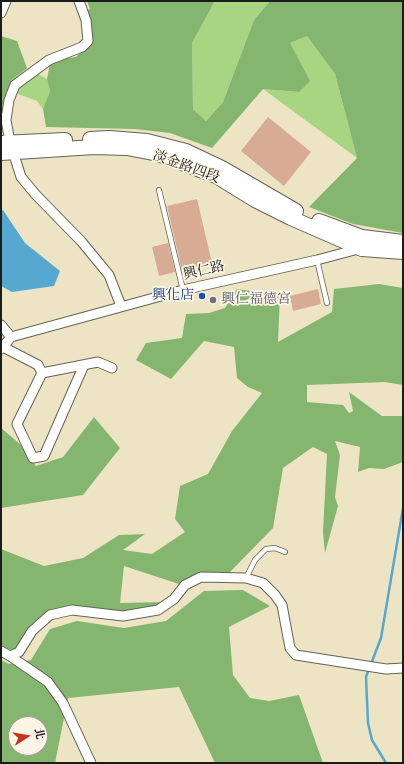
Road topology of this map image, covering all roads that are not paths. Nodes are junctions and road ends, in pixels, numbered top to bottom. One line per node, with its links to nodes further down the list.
1 (6, 1): 3 (street)
2 (79, 1): 4 (street)
3 (1, 13)
4 (4, 119): 5 (street)
5 (6, 148): 8 (main road, 淡金路四段); 13 (street)
6 (159, 190): 11 (lane)
7 (403, 242): 8 (main road, 淡金路四段)
8 (362, 243): 9 (main road, 淡金路四段); 10 (street, 興仁路)
9 (403, 252)
10 (317, 260): 11 (street, 興仁路); 12 (lane)
11 (183, 290): 13 (street, 興仁路)
12 (327, 303)
13 (121, 306): 15 (street, 興仁路)
14 (1, 325): 15 (street)
15 (11, 337): 16 (street)
16 (2, 348): 19 (street)
17 (84, 365): 18 (street); 19 (street); 19 (street)
18 (112, 368)
19 (42, 373)
20 (285, 552): 21 (lane)
21 (246, 578): 23 (street); 24 (street)
22 (1, 651): 23 (street)
23 (10, 656): 25 (street)
24 (403, 668)
25 (91, 763)

